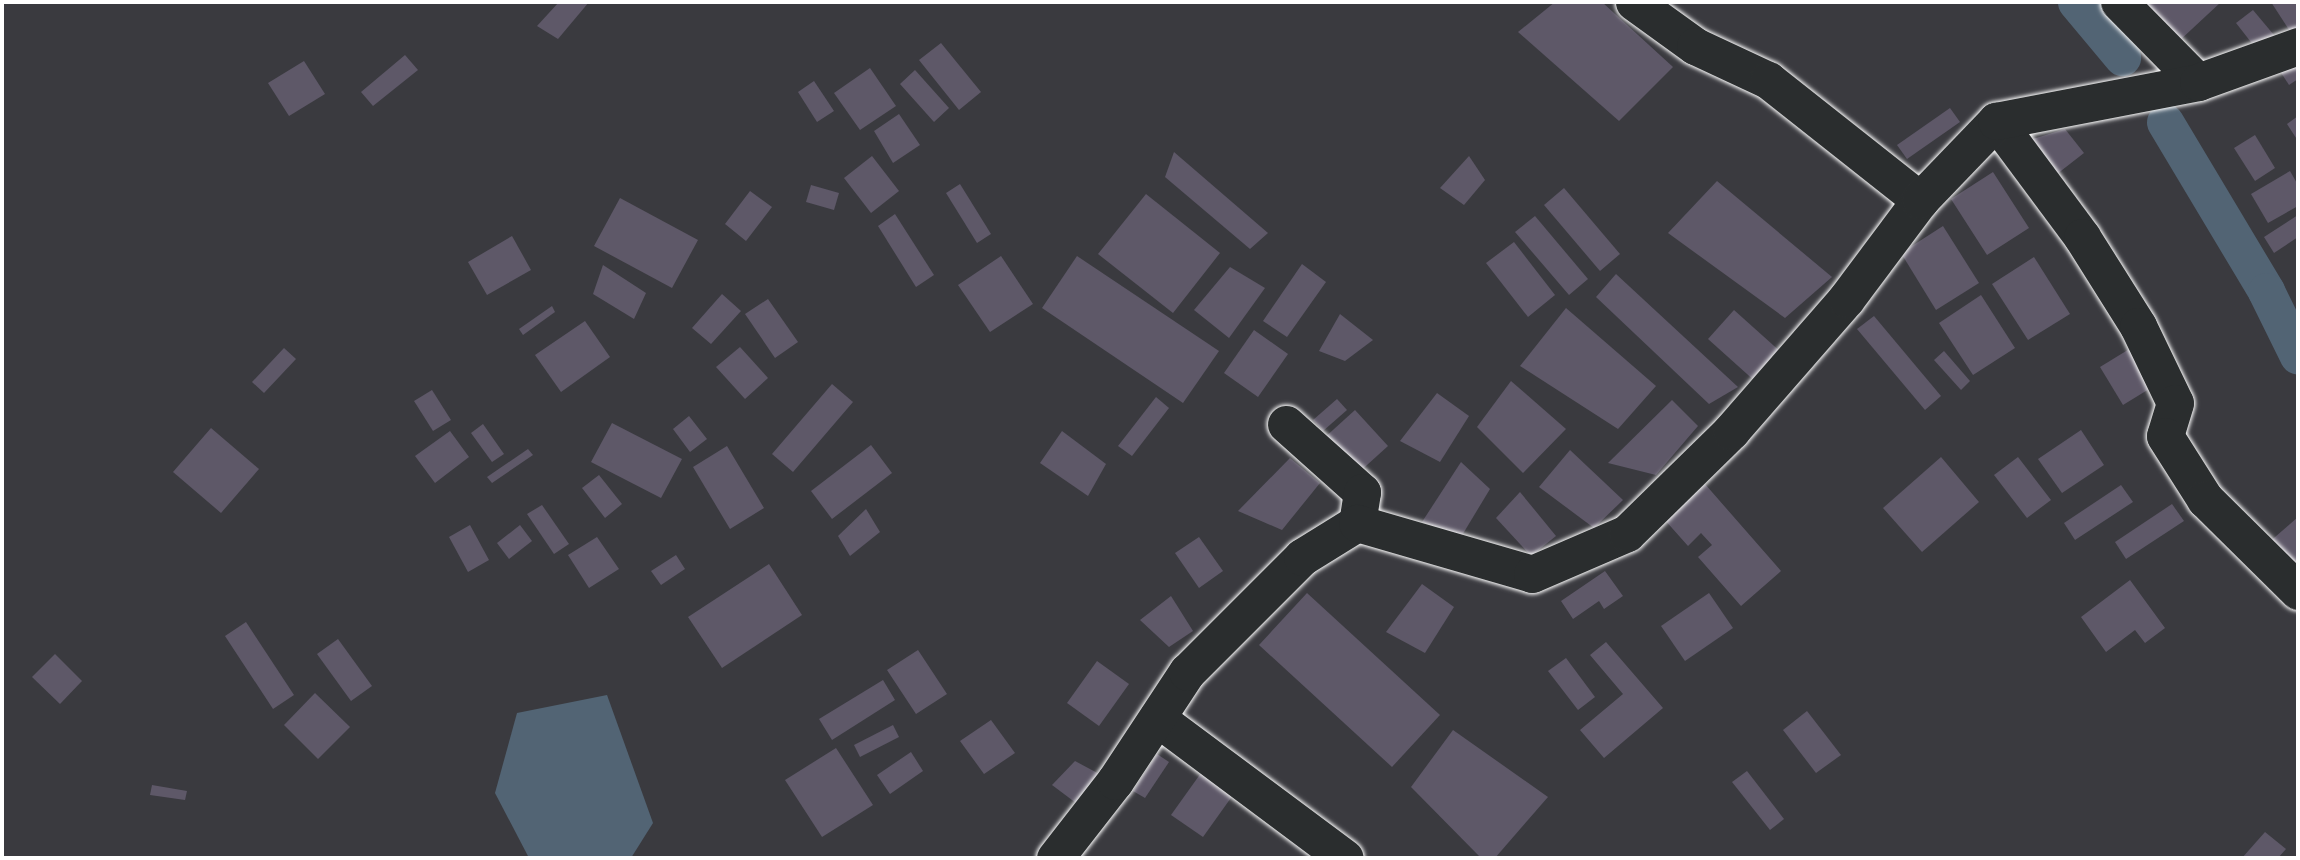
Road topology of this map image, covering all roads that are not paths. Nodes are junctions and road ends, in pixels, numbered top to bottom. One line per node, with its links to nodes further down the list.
1 (1634, 2): 6 (street)
2 (2119, 2): 4 (street)
3 (2298, 46): 4 (street)
4 (2197, 82): 5 (street)
5 (1996, 121): 6 (street); 9 (street)
6 (1920, 200): 8 (street)
7 (1286, 424): 8 (street)
8 (1357, 523): 10 (street)
9 (2298, 591)
10 (1157, 718): 11 (street); 12 (street)
11 (1055, 858)
12 (1345, 858)

